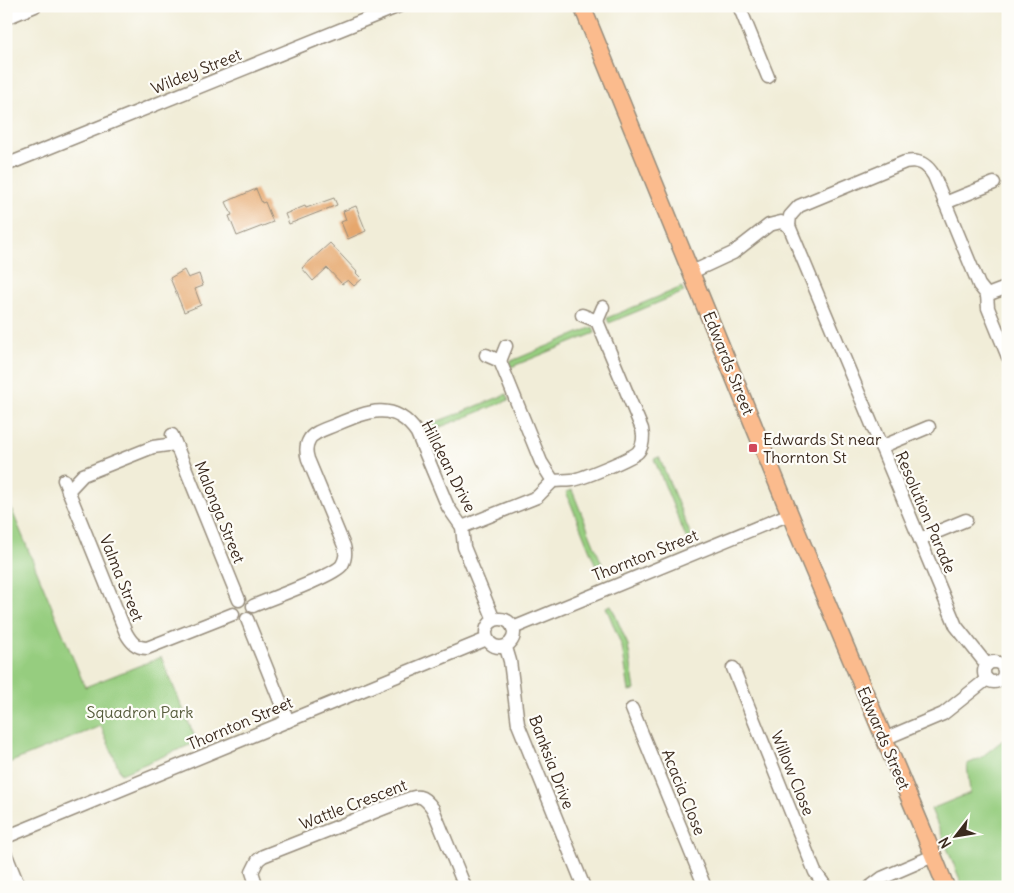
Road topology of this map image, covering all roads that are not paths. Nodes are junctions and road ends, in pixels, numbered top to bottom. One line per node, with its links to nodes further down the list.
1 (35, 6): 5 (street)
2 (399, 6): 7 (street, Wildey Street)
3 (582, 6): 11 (main road, Edwards Street)
4 (739, 6): 6 (street)
5 (6, 18)
6 (768, 77)
7 (6, 165)
8 (994, 183): 9 (street)
9 (945, 203): 10 (street); 13 (street)
10 (789, 226): 11 (street); 23 (street, Resolution Parade)
11 (692, 272): 25 (main road, Edwards Street)
12 (1008, 287): 13 (street)
13 (987, 295): 19 (street)
14 (603, 307): 16 (street)
15 (582, 315): 16 (street)
16 (597, 321): 24 (street)
17 (506, 346): 20 (street)
18 (486, 355): 20 (street)
19 (1008, 357)
20 (500, 360): 24 (street)
21 (929, 427): 23 (street)
22 (173, 440): 29 (street, Malonga Street); 31 (street, Valma Street)
23 (881, 447): 28 (street, Resolution Parade)
24 (553, 482): 27 (street)
25 (790, 514): 34 (street, Thornton Street); 43 (main road, Edwards Street)
26 (966, 520): 28 (street)
27 (462, 527): 30 (street, Hilldean Drive); 33 (street, Hilldean Drive)
28 (920, 539): 37 (street, Resolution Parade)
29 (239, 600): 30 (street); 31 (street)
30 (253, 606): 32 (street)
31 (234, 614): 32 (street)
32 (246, 619): 42 (street)
33 (494, 620): 34 (street); 35 (street)
34 (513, 628): 36 (street)
35 (487, 639): 36 (street); 42 (street, Thornton Street)
36 (504, 647): 50 (street, Banksia Drive)
37 (987, 665): 39 (street); 40 (street)
38 (733, 668): 52 (street, Willow Close)
39 (1005, 671): 40 (street)
40 (987, 679): 43 (street)
41 (632, 709): 51 (street, Acacia Close)
42 (288, 720): 44 (street, Thornton Street)
43 (884, 739): 46 (main road, Edwards Street)
44 (6, 837)
45 (6, 855): 47 (street)
46 (933, 856): 53 (street); 54 (main road, Edwards Street)
47 (19, 887)
48 (257, 887): 49 (street, Wattle Crescent)
49 (465, 887)
50 (584, 887)
51 (706, 887)
52 (826, 887)
53 (870, 887)
54 (946, 887)

